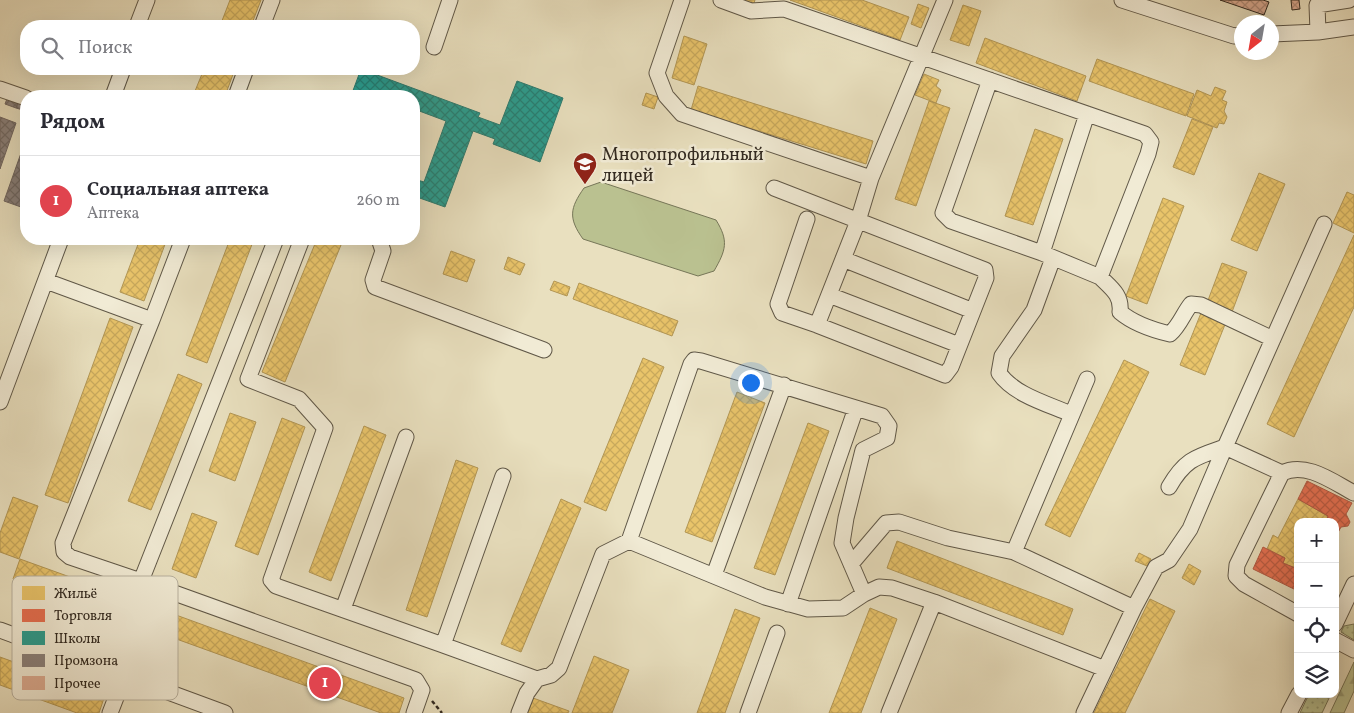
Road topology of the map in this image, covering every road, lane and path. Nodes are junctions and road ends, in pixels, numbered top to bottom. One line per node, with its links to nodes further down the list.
1 (147, 0): 10 (street)
2 (272, 0): 11 (street)
3 (450, 0): 16 (street)
4 (682, 0): 26 (street)
5 (720, 0): 17 (street)
6 (945, 0): 17 (street)
7 (1122, 0): 15 (street)
8 (1349, 0): 9 (street)
9 (1317, 3): 13 (street)
10 (140, 20)
11 (264, 20)
12 (1354, 27): 13 (street)
13 (1318, 32): 14 (street)
14 (1279, 34)
15 (1234, 36)
16 (434, 47)
17 (923, 56): 20 (street); 26 (street)
18 (121, 75): 22 (street)
19 (244, 75): 23 (street)
20 (990, 80): 25 (street); 36 (street)
21 (0, 89): 24 (street)
22 (115, 90)
23 (238, 90)
24 (20, 96)
25 (1087, 114): 36 (street); 38 (street)
26 (871, 178): 29 (street)
27 (774, 188): 29 (street)
28 (807, 219): 43 (street)
29 (858, 221): 37 (street); 41 (street)
30 (1324, 224): 44 (street)
31 (59, 245): 39 (street)
32 (181, 245): 42 (street)
33 (274, 245): 49 (street)
34 (300, 245): 47 (street)
35 (381, 245): 46 (street)
36 (1048, 255): 38 (street); 53 (street)
37 (843, 259): 40 (street); 41 (street)
38 (1100, 277): 44 (street)
39 (46, 281): 42 (street); 51 (street)
40 (829, 295): 43 (street); 45 (street)
41 (973, 310): 45 (street)
42 (152, 320): 64 (street)
43 (817, 326): 45 (street)
44 (1273, 339): 55 (street)
45 (959, 345)
46 (544, 350)
47 (248, 378): 49 (street); 72 (street)
48 (1087, 378): 53 (street)
49 (221, 382): 65 (street)
50 (784, 385): 52 (street); 60 (street); 63 (street)
51 (0, 402)
52 (856, 408): 62 (street); 70 (street)
53 (1072, 414): 61 (street)
54 (406, 437): 72 (street)
55 (1225, 447): 56 (street); 58 (street); 71 (street)
56 (1282, 473): 59 (street); 73 (street)
57 (503, 476): 79 (street)
58 (1169, 487)
59 (1354, 493)
60 (629, 542): 63 (street); 82 (street)
61 (1014, 552): 62 (street); 71 (street)
62 (851, 564): 68 (street)
63 (714, 575): 70 (street)
64 (126, 576)
65 (143, 576)
66 (1354, 584): 74 (street)
67 (178, 594): 89 (street)
68 (864, 594): 69 (street); 70 (street)
69 (934, 602): 81 (street); 92 (street)
70 (788, 604)
71 (1134, 608): 81 (street)
72 (343, 609): 79 (street)
73 (1294, 612)
74 (1339, 616)
75 (0, 630): 77 (street)
76 (777, 633): 91 (street)
77 (12, 634)
78 (1339, 642): 80 (street)
79 (443, 645): 82 (street)
80 (1354, 650)
81 (1104, 669): 93 (street)
82 (537, 679): 90 (street)
83 (1297, 698): 94 (street)
84 (115, 700): 87 (street)
85 (177, 700): 86 (street)
86 (193, 707): 88 (street)
87 (110, 713)
88 (226, 713)
89 (414, 713)
90 (519, 713)
91 (748, 713)
92 (889, 713)
93 (1084, 713)
94 (1289, 713)

